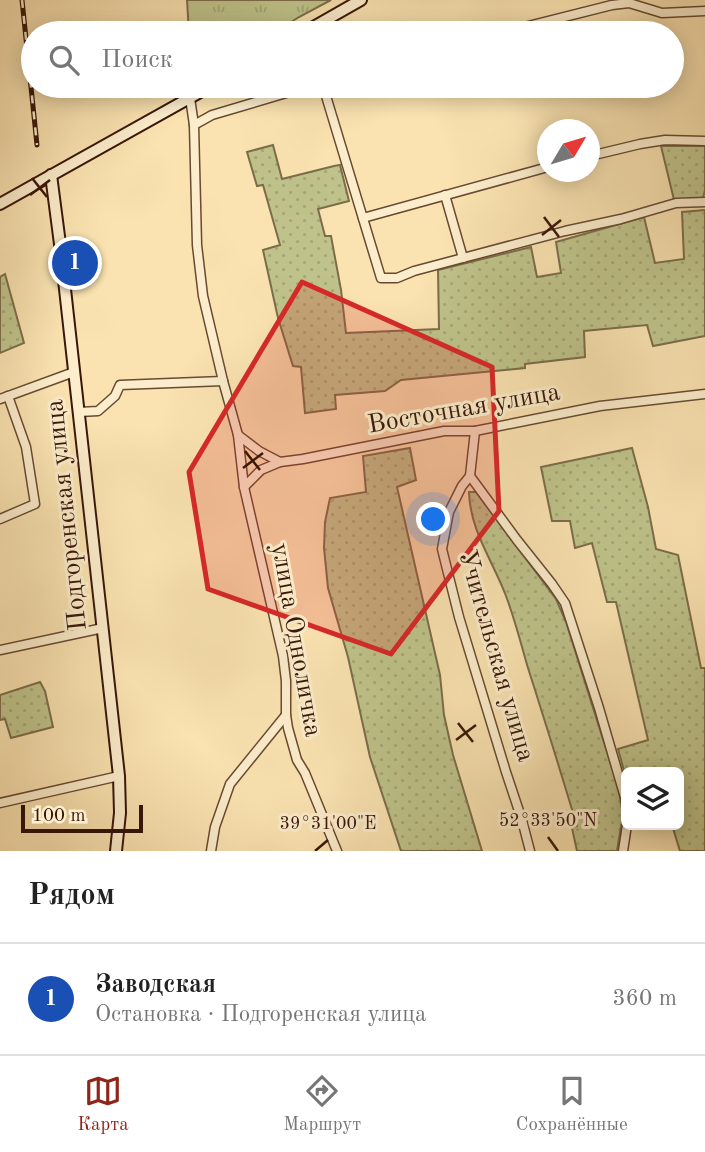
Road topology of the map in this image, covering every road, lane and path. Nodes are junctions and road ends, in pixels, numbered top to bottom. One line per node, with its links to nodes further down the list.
1 (361, 0): 3 (street)
2 (705, 12): 4 (street)
3 (325, 21)
4 (549, 21)
5 (190, 98): 8 (street, улица Одноличка); 12 (street)
6 (269, 98): 8 (street)
7 (327, 98): 16 (street)
8 (194, 125): 19 (street, улица Одноличка)
9 (705, 141): 10 (street)
10 (600, 154)
11 (537, 170): 13 (street)
12 (51, 175): 15 (street); 18 (street, Подгоренская улица)
13 (445, 195): 16 (street); 17 (street)
14 (705, 202): 17 (street)
15 (0, 204)
16 (363, 218): 17 (street)
17 (463, 258)
18 (74, 372): 21 (street); 22 (street, Подгоренская улица)
19 (223, 381): 22 (street); 24 (street, улица Одноличка)
20 (705, 394): 23 (street, Восточная улица)
21 (4, 398): 28 (street)
22 (79, 412): 29 (street, Подгоренская улица)
23 (475, 431): 25 (street, Восточная улица); 26 (street, Учительская улица)
24 (238, 435): 25 (street); 27 (street, улица Одноличка)
25 (280, 462): 27 (street)
26 (470, 476): 33 (street, Учительская улица); 39 (street, Учительская улица)
27 (244, 487): 31 (street, улица Одноличка)
28 (0, 519)
29 (103, 628): 30 (street); 32 (street, Подгоренская улица)
30 (0, 650)
31 (286, 715): 37 (street); 38 (street, улица Одноличка)
32 (120, 776): 34 (street); 36 (street, Подгоренская улица)
33 (621, 784)
34 (0, 803)
35 (627, 830): 40 (street)
36 (116, 851)
37 (211, 851)
38 (337, 851)
39 (530, 851)
40 (623, 851)

